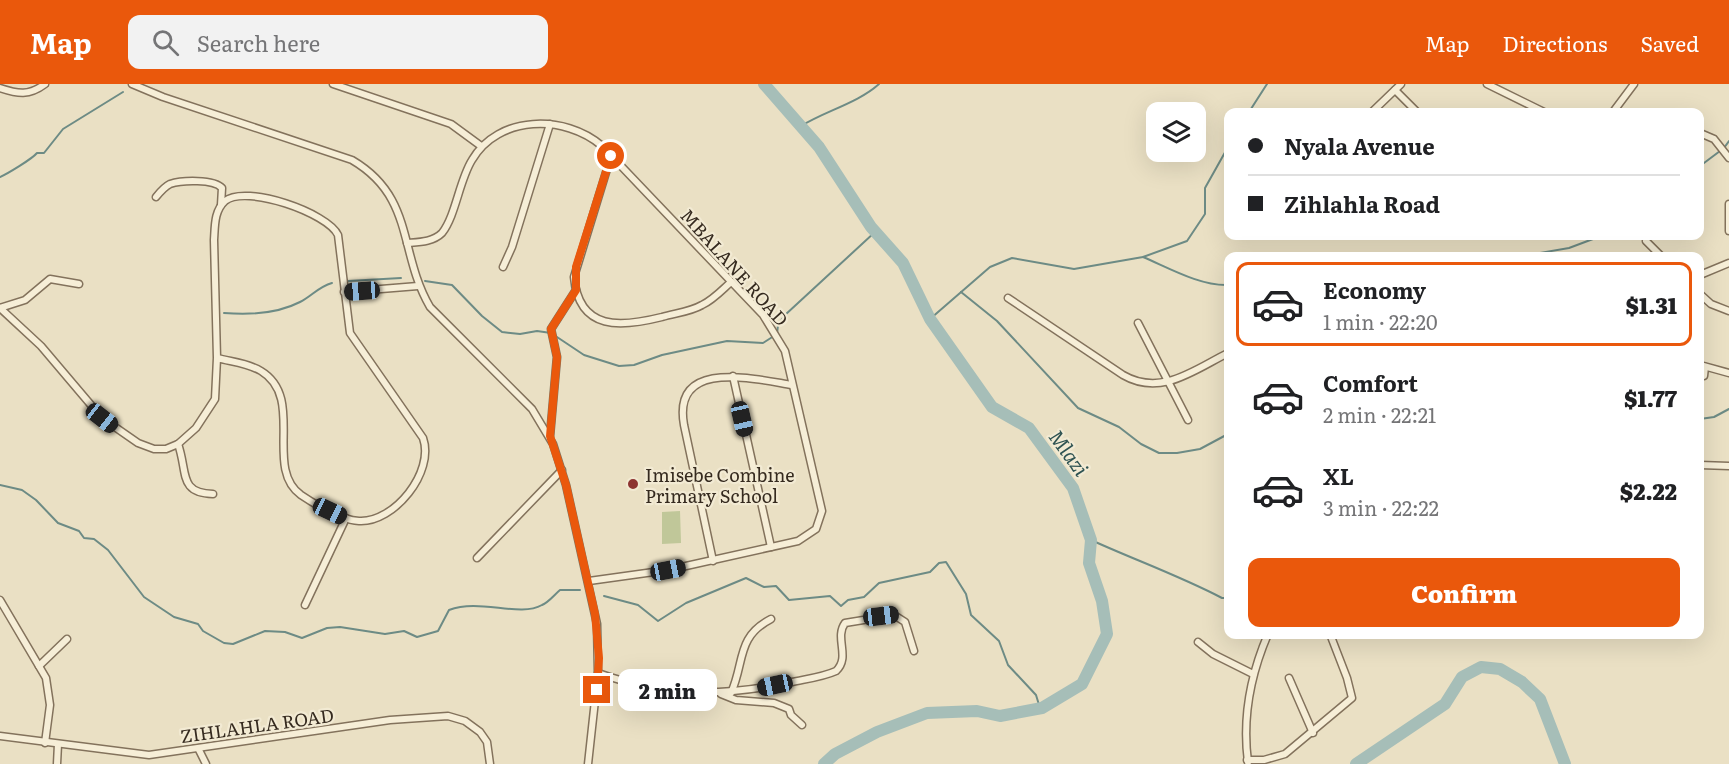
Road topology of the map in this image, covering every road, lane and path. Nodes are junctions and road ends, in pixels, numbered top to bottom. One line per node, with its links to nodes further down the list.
1 (45, 84): 7 (street)
2 (132, 84): 23 (street)
3 (333, 84): 15 (street)
4 (1401, 84): 8 (street)
5 (1487, 84): 11 (street)
6 (1634, 84): 12 (street)
7 (0, 88)
8 (1395, 90): 9 (street); 10 (street)
9 (1376, 108)
10 (1413, 108)
11 (1536, 108)
12 (1616, 108)
13 (550, 124): 15 (street, MBALANE ROAD); 16 (street, MBALANE ROAD); 26 (street)
14 (1704, 135): 17 (street)
15 (481, 146): 23 (street)
16 (611, 156): 28 (street, MBALANE ROAD); 31 (street)
17 (1729, 158)
18 (156, 197): 20 (street)
19 (1729, 204): 21 (street)
20 (221, 205): 32 (street); 39 (street)
21 (1729, 231)
22 (1646, 241): 24 (street)
23 (407, 243): 30 (street)
24 (1657, 252)
25 (1729, 263): 27 (street)
26 (503, 267)
27 (1704, 273)
28 (731, 282): 31 (street); 44 (street, MBALANE ROAD)
29 (79, 284): 35 (street)
30 (418, 286): 32 (street); 46 (street)
31 (576, 290): 46 (street)
32 (344, 292): 52 (street)
33 (1008, 298): 43 (street)
34 (1704, 298): 36 (street)
35 (0, 308): 47 (street)
36 (1729, 311)
37 (1138, 323): 43 (street)
38 (1224, 355): 43 (street)
39 (218, 358): 47 (street); 52 (street)
40 (1704, 367): 41 (street)
41 (1729, 373)
42 (733, 376): 44 (street); 53 (street); 55 (street)
43 (1168, 382): 45 (street)
44 (792, 385): 53 (street, MBALANE ROAD)
45 (1188, 420)
46 (550, 436): 50 (street)
47 (178, 444): 51 (street)
48 (1704, 465): 49 (street)
49 (1729, 466)
50 (562, 470): 54 (street); 56 (street)
51 (213, 494)
52 (346, 518): 58 (street)
53 (771, 547): 55 (street, MBALANE ROAD)
54 (477, 558)
55 (713, 561): 56 (street, MBALANE ROAD)
56 (588, 581): 66 (street)
57 (0, 600): 65 (street)
58 (305, 605)
59 (771, 619): 70 (street)
60 (67, 639): 65 (street)
61 (1266, 639): 67 (street)
62 (1331, 639): 72 (street)
63 (1198, 642): 67 (street)
64 (914, 651): 70 (street)
65 (39, 666): 74 (street)
66 (598, 673): 69 (street); 81 (street)
67 (1253, 674): 77 (street)
68 (1289, 678): 72 (street)
69 (719, 693): 70 (street); 71 (street)
70 (731, 693)
71 (802, 725)
72 (1313, 732): 77 (street)
73 (0, 736): 74 (street, ZIHLAHLA ROAD)
74 (45, 743): 75 (street, ZIHLAHLA ROAD)
75 (58, 744): 76 (street, ZIHLAHLA ROAD); 78 (street)
76 (199, 750): 79 (street); 80 (street, ZIHLAHLA ROAD)
77 (1248, 762)
78 (57, 764)
79 (206, 764)
80 (490, 764)
81 (588, 764)

